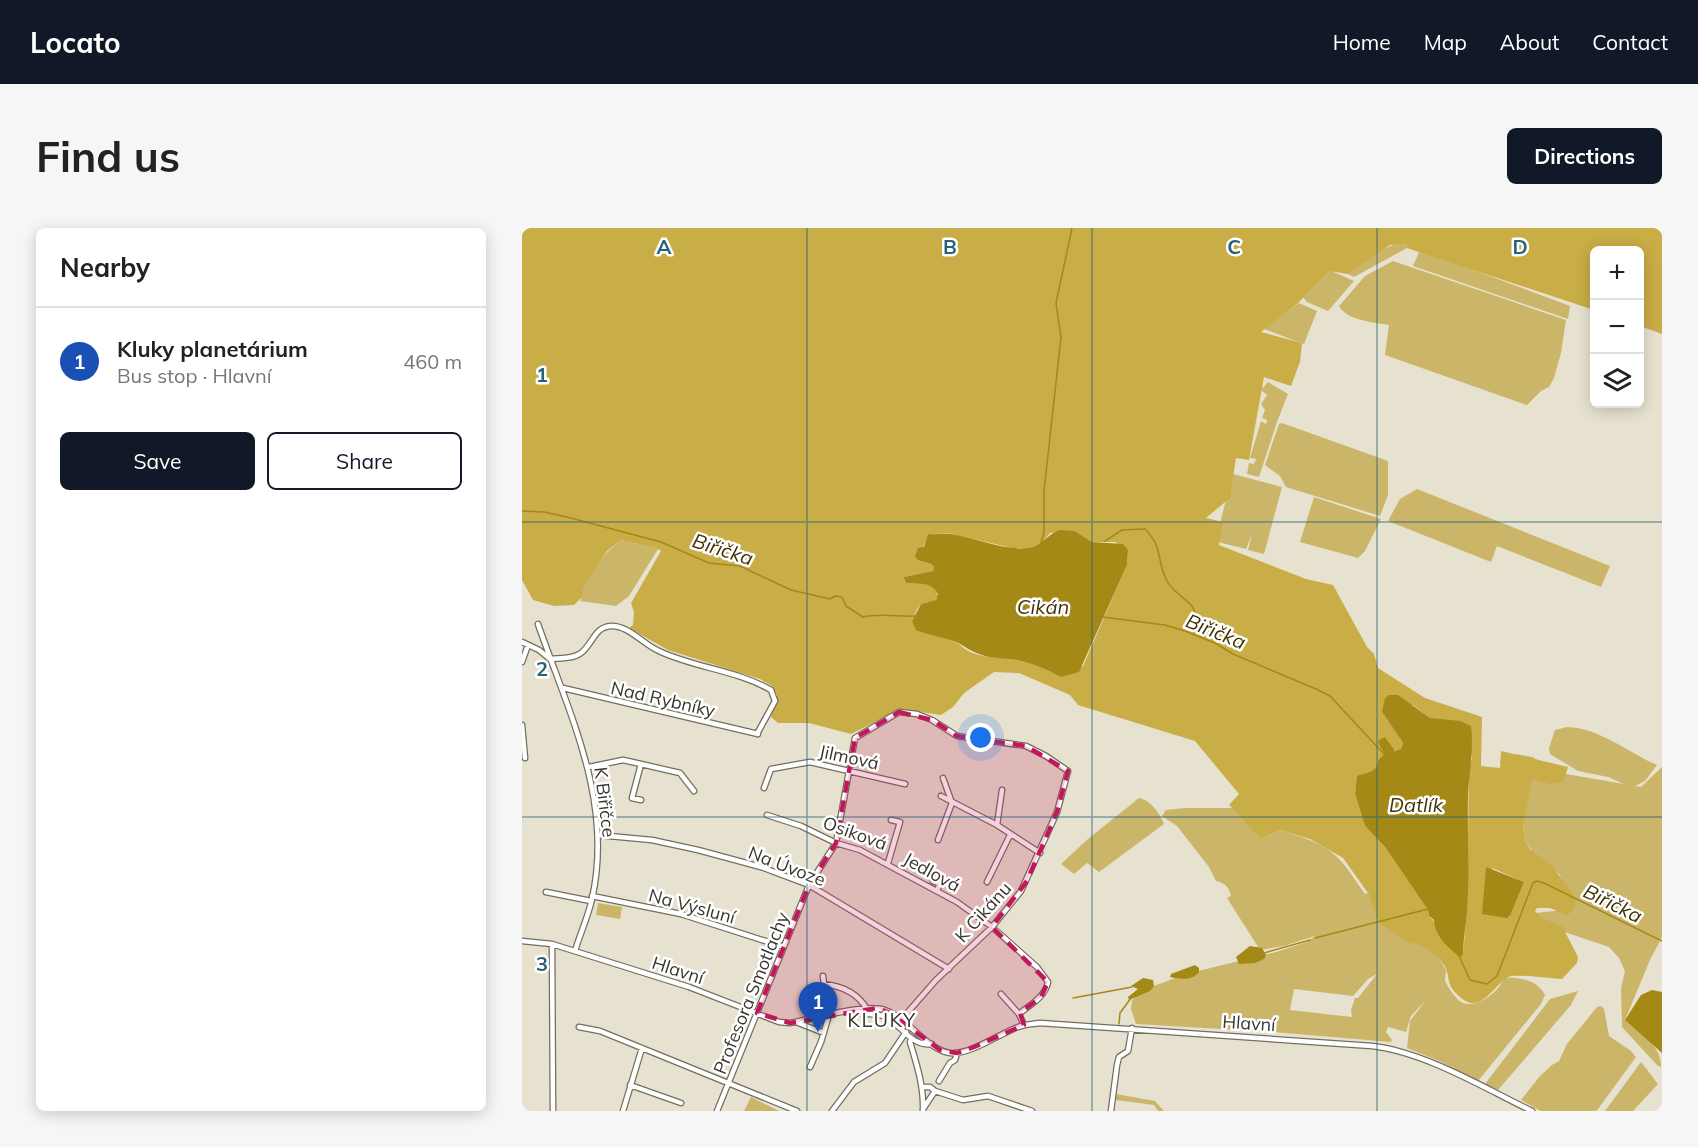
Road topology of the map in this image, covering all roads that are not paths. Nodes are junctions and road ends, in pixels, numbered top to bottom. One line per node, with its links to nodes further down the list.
1 (538, 624): 4 (street, K Biřičce)
2 (522, 642): 3 (street)
3 (528, 645): 4 (street); 5 (street)
4 (550, 659): 6 (street, K Biřičce); 6 (street, Nad Rybníky)
5 (522, 662)
6 (563, 688): 10 (street, K Biřičce)
7 (522, 725): 8 (street)
8 (525, 758)
9 (641, 764): 10 (street); 16 (street); 18 (street)
10 (589, 767): 23 (street, K Biřičce)
11 (848, 772): 13 (street, Jilmová); 14 (street, Jilmová); 26 (street); 27 (street, K Cikánu)
12 (943, 778): 19 (street)
13 (905, 784)
14 (764, 788)
15 (1002, 790): 22 (street)
16 (694, 791)
17 (940, 796): 19 (street)
18 (641, 800)
19 (952, 803): 22 (street); 25 (street)
20 (767, 815): 26 (street, Osiková)
21 (891, 820): 28 (street, Osiková)
22 (997, 825): 24 (street)
23 (598, 835): 31 (street, Na Úvoze); 34 (street, K Biřičce)
24 (1010, 835): 27 (street); 30 (street)
25 (938, 840)
26 (836, 843): 28 (street, Osiková); 31 (street, Profesora Smotlachy)
27 (1040, 853): 35 (street, K Cikánu)
28 (888, 863): 32 (street, Jedlová)
29 (933, 881): 32 (street)
30 (987, 882)
31 (809, 885): 38 (street, Profesora Smotlachy); 40 (street, Na Úvoze)
32 (937, 890): 35 (street, Jedlová)
33 (546, 892): 34 (street, Na Výsluní)
34 (592, 898): 38 (street, Na Výsluní); 39 (street, K Biřičce)
35 (992, 927): 40 (street, K Cikánu); 46 (street, Jedlová)
36 (522, 941): 37 (street, Hlavní)
37 (552, 944): 39 (street, Hlavní); 67 (street)
38 (784, 947): 45 (street, Profesora Smotlachy)
39 (575, 951): 45 (street, Hlavní)
40 (949, 969): 48 (street, K Cikánu)
41 (823, 976): 43 (street)
42 (1001, 994): 46 (street)
43 (867, 1009): 44 (street, Hlavní); 48 (street, Hlavní)
44 (852, 1011): 47 (street, Hlavní); 53 (street, Hlavní)
45 (757, 1013): 49 (street, Hlavní); 61 (street, Profesora Smotlachy)
46 (1019, 1014): 50 (street)
47 (829, 1016): 49 (street, Hlavní); 54 (street)
48 (901, 1020): 56 (street, Hlavní)
49 (794, 1022): 54 (street, Hlavní)
50 (1024, 1025): 52 (street, Hlavní); 58 (street, Hlavní)
51 (579, 1027): 57 (street)
52 (1132, 1028): 73 (street); 74 (street, Hlavní)
53 (906, 1032): 55 (street, Hlavní); 71 (street)
54 (824, 1033): 59 (street)
55 (911, 1039): 56 (street, Hlavní); 63 (street, Hlavní)
56 (932, 1044): 58 (street, Hlavní)
57 (642, 1048): 61 (street); 62 (street)
58 (957, 1053): 60 (street)
59 (810, 1067)
60 (939, 1081)
61 (728, 1084): 69 (street, Profesora Smotlachy); 70 (street)
62 (630, 1085): 65 (street); 68 (street)
63 (924, 1087): 64 (street); 66 (street, Hlavní)
64 (935, 1091): 66 (street); 72 (street)
65 (681, 1103)
66 (923, 1110)
67 (553, 1111)
68 (623, 1111)
69 (717, 1111)
70 (797, 1111)
71 (832, 1111)
72 (1032, 1111)
73 (1111, 1111)
74 (1532, 1111)

